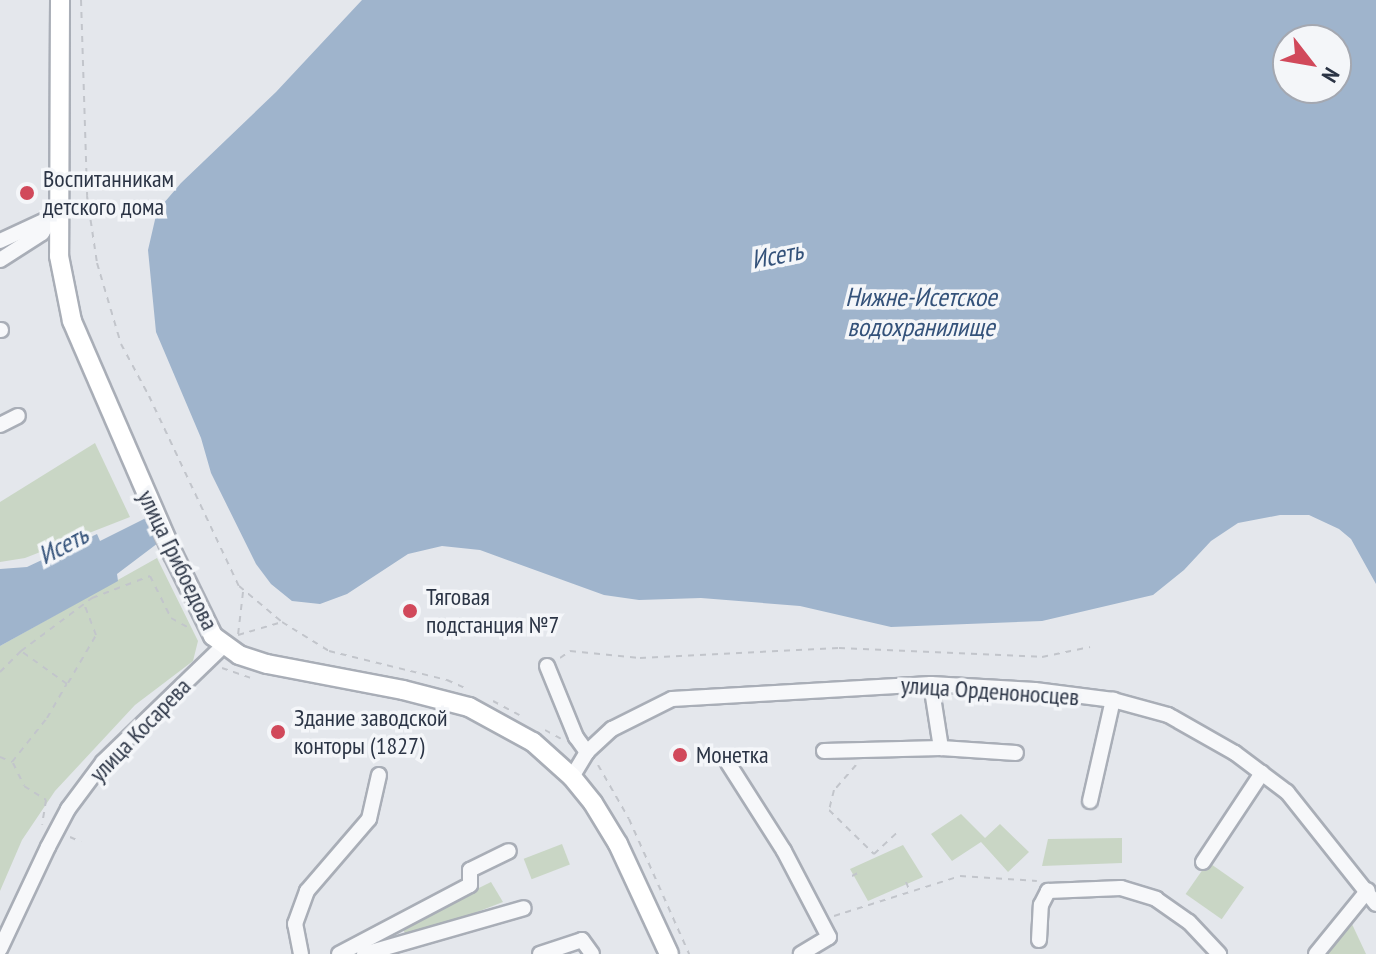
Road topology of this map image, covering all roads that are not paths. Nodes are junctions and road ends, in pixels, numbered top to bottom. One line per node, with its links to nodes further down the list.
1 (60, 0): 2 (main road, улица Грибоедова)
2 (56, 215): 3 (street); 4 (street); 7 (main road, улица Грибоедова)
3 (0, 241)
4 (0, 260)
5 (18, 416): 6 (street)
6 (0, 425)
7 (223, 646): 18 (main road, улица Грибоедова); 26 (street, улица Косарева)
8 (547, 666): 13 (street)
9 (931, 684): 10 (street, улица Орденоносцев); 11 (street); 13 (street, улица Орденоносцев)
10 (1113, 700): 16 (street, улица Орденоносцев); 19 (street)
11 (941, 748): 12 (street); 14 (street)
12 (824, 751)
13 (587, 752): 18 (street, улица Орденоносцев)
14 (1016, 753)
15 (728, 763): 34 (street)
16 (1262, 773): 21 (street); 22 (street, улица Орденоносцев)
17 (379, 775): 28 (street)
18 (572, 777): 33 (main road, улица Грибоедова)
19 (1090, 801)
20 (509, 851): 29 (street)
21 (1203, 862)
22 (1368, 890): 23 (street, улица Орденоносцев); 36 (street)
23 (1376, 904)
24 (524, 908): 27 (street)
25 (1039, 940): 35 (street)
26 (0, 949)
27 (364, 953): 30 (street)
28 (301, 954)
29 (339, 954)
30 (346, 954)
31 (540, 954): 32 (street)
32 (592, 954)
33 (669, 954)
34 (801, 954)
35 (1219, 954)
36 (1316, 954)

